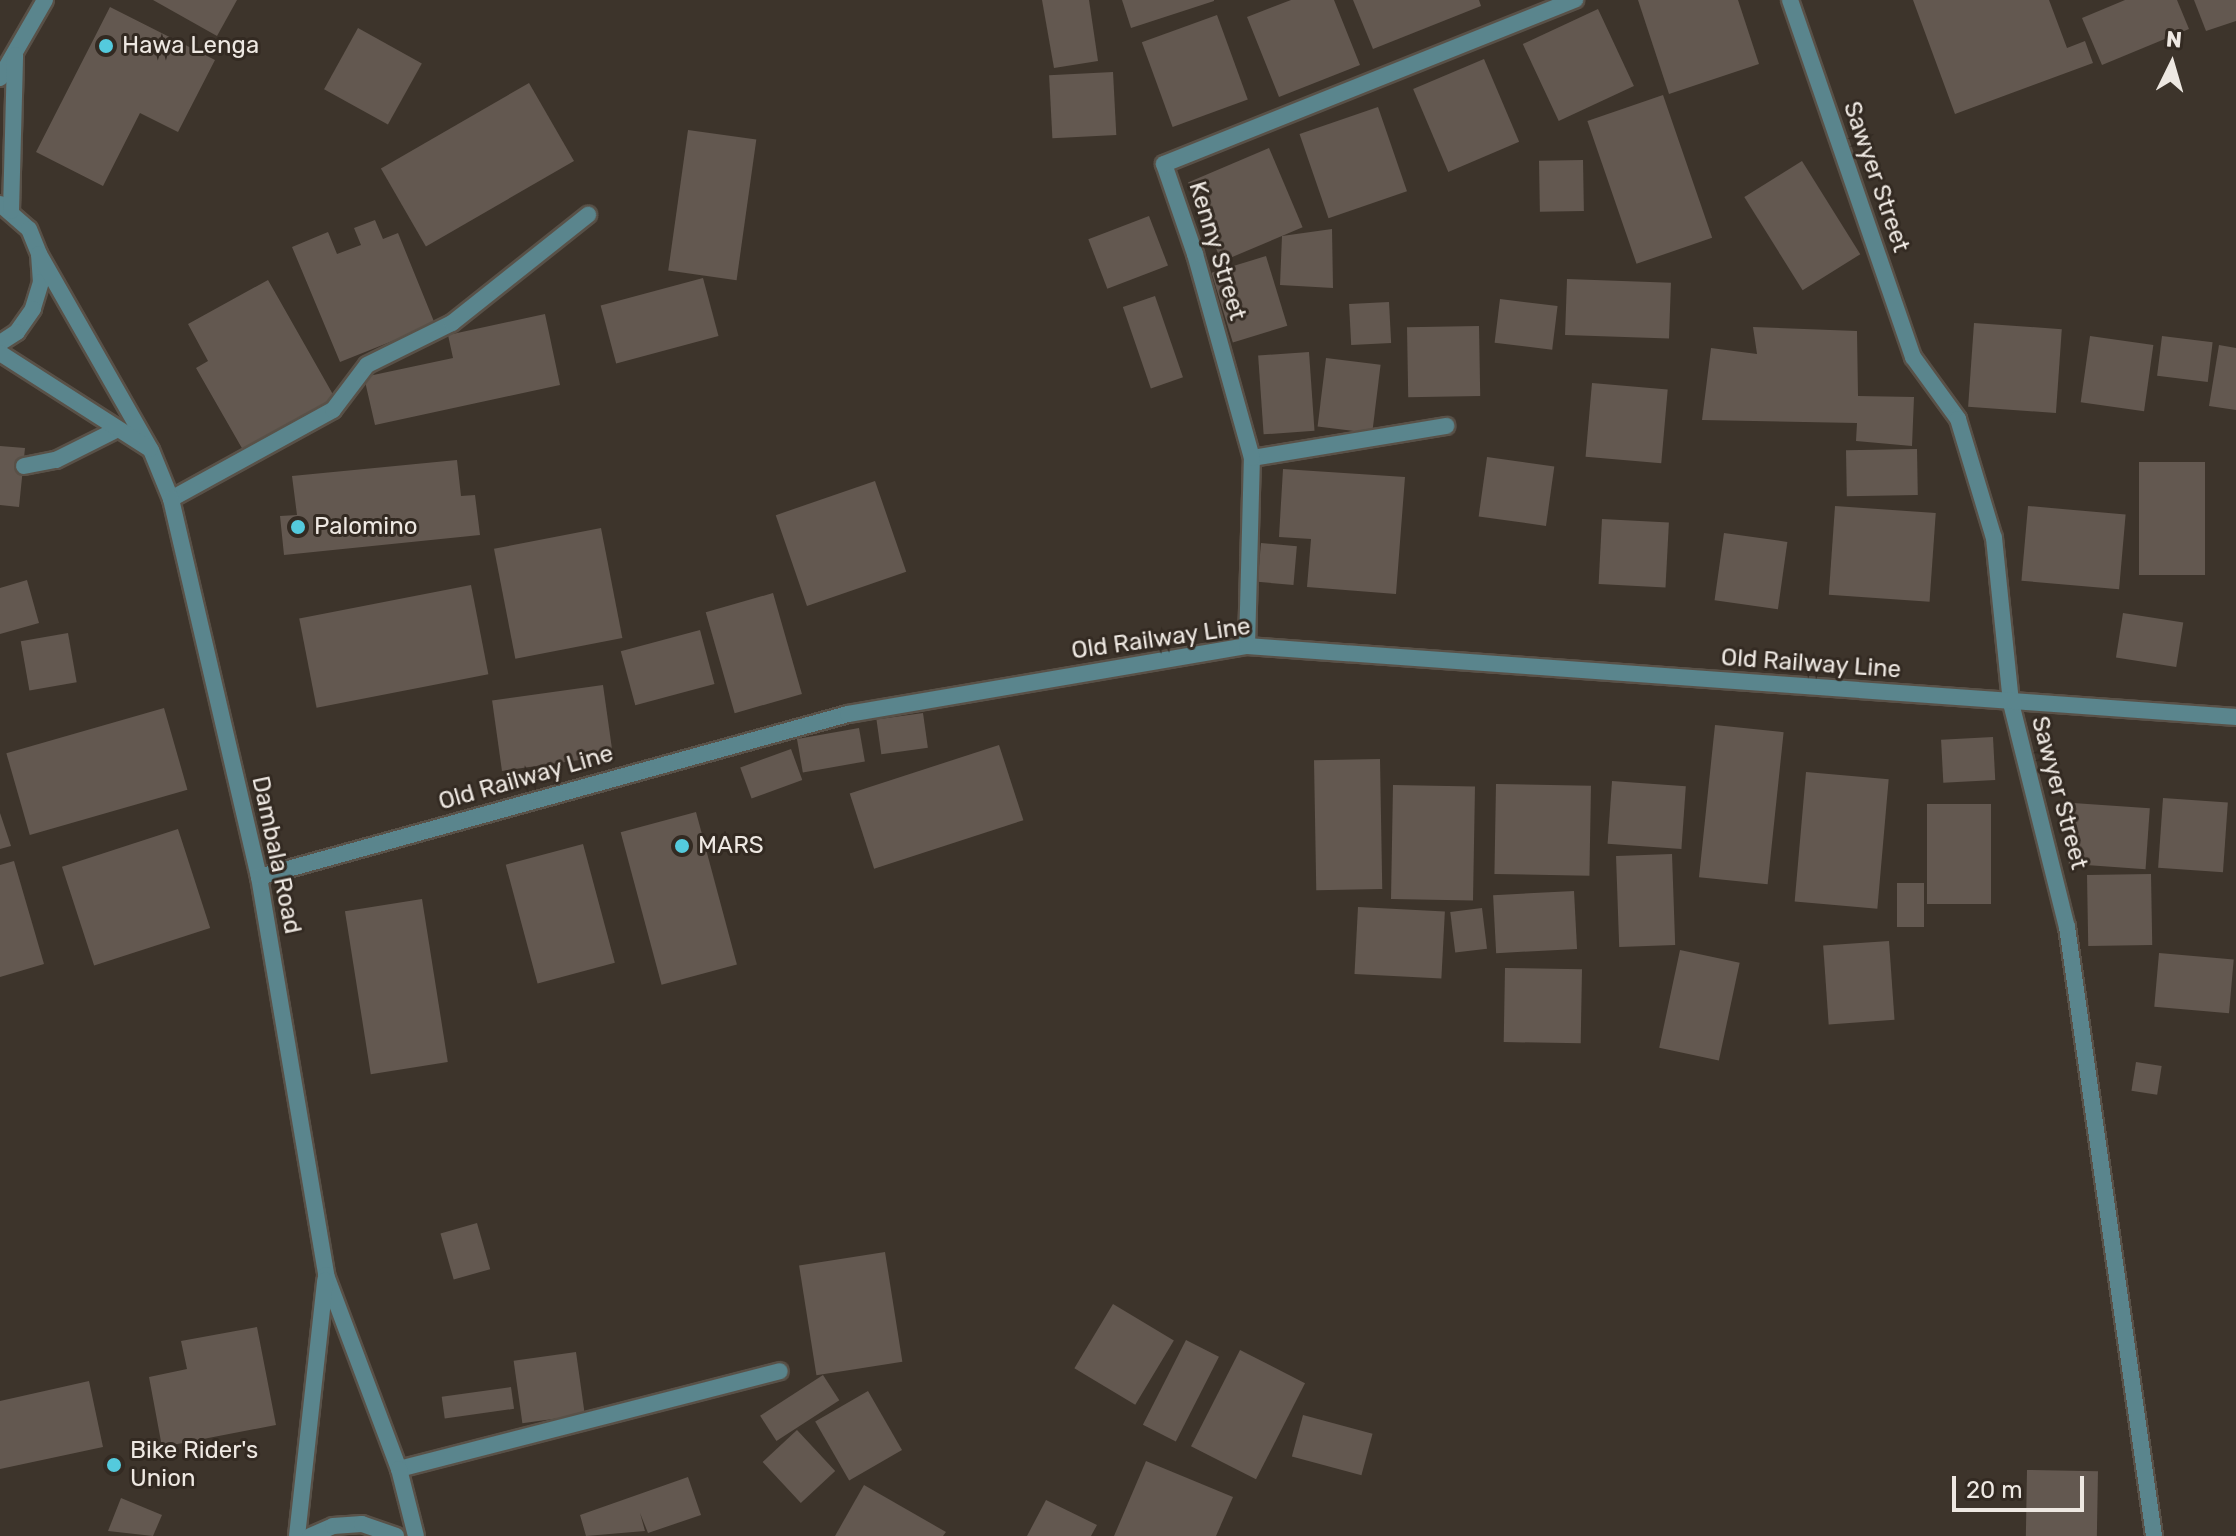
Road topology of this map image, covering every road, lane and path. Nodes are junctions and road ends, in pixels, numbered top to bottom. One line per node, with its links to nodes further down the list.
1 (45, 0): 4 (street)
2 (1575, 0): 14 (street, Kenny Street)
3 (1790, 0): 18 (street, Sawyer Street)
4 (15, 55): 5 (street); 6 (street)
5 (0, 78)
6 (6, 207): 8 (street, Dambala Road)
7 (588, 215): 16 (street)
8 (39, 254): 9 (street); 13 (street, Dambala Road)
9 (0, 343)
10 (0, 353): 12 (street)
11 (1446, 426): 14 (street)
12 (118, 429): 13 (street); 15 (street)
13 (151, 450): 16 (street, Dambala Road)
14 (1252, 458): 17 (street, Kenny Street)
15 (24, 466)
16 (171, 499): 20 (street, Dambala Road)
17 (1247, 646): 18 (street, Old Railway Line); 20 (street, Old Railway Line)
18 (2011, 703): 19 (street, Old Railway Line); 28 (street, Sawyer Street)
19 (2236, 717)
20 (259, 877): 21 (street, Dambala Road)
21 (326, 1275): 23 (street, Dambala Road); 24 (street, Dambala Road)
22 (780, 1371): 23 (street)
23 (399, 1469): 27 (street, Dambala Road)
24 (297, 1536)
25 (310, 1536): 26 (street)
26 (396, 1536)
27 (416, 1536)
28 (2154, 1536)

